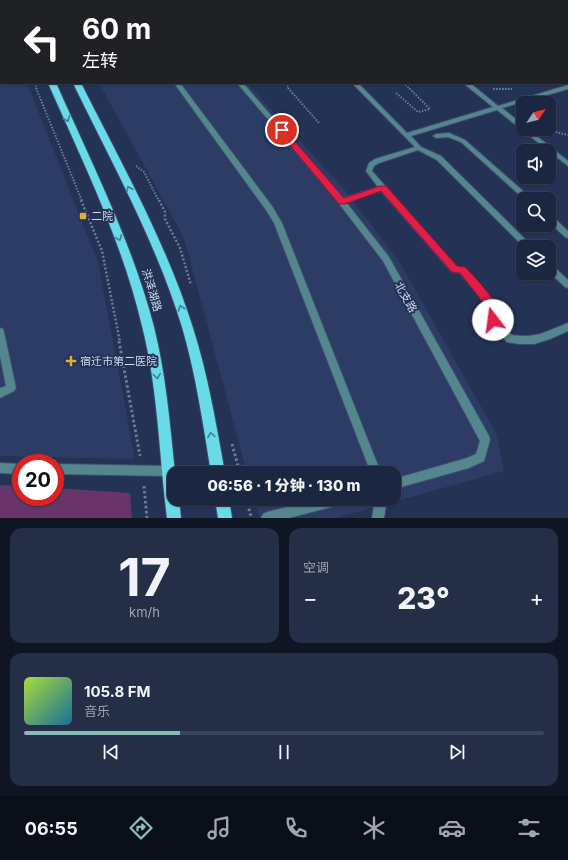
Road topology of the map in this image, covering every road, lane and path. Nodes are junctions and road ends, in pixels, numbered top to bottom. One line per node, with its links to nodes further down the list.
1 (34, 84): 37 (path)
2 (52, 84): 38 (main road, 洪泽湖路, one-way to 38)
3 (77, 84): 32 (main road, 洪泽湖路, one-way to 3)
4 (178, 84): 33 (street)
5 (241, 84): 23 (street, 北支路)
6 (287, 84): 12 (path)
7 (356, 84): 15 (street)
8 (404, 84): 11 (path)
9 (467, 84): 13 (street)
10 (568, 87): 15 (street)
11 (396, 93)
12 (319, 123)
13 (516, 123)
14 (556, 132): 16 (path)
15 (406, 135): 19 (street)
16 (568, 135)
17 (436, 136): 22 (street)
18 (533, 136): 20 (street)
19 (419, 148): 21 (street); 26 (street)
20 (568, 164)
21 (383, 188): 23 (street); 29 (street)
22 (520, 192)
23 (342, 202): 39 (street, 北支路)
24 (556, 224): 25 (street)
25 (568, 234)
26 (522, 240)
27 (556, 274): 28 (street)
28 (568, 285)
29 (568, 326)
30 (0, 332): 31 (street)
31 (0, 393)
32 (217, 466)
33 (373, 466)
34 (0, 468): 35 (street)
35 (12, 469)
36 (64, 469): 37 (street)
37 (142, 470): 38 (street); 45 (path)
38 (167, 471)
39 (401, 482)
40 (172, 506): 46 (main road, 洪泽湖路)
41 (223, 506): 47 (main road)
42 (248, 506): 48 (path)
43 (312, 506): 49 (street)
44 (380, 506): 50 (street)
45 (147, 518)
46 (174, 518)
47 (225, 518)
48 (251, 518)
49 (267, 518)
50 (378, 518)

